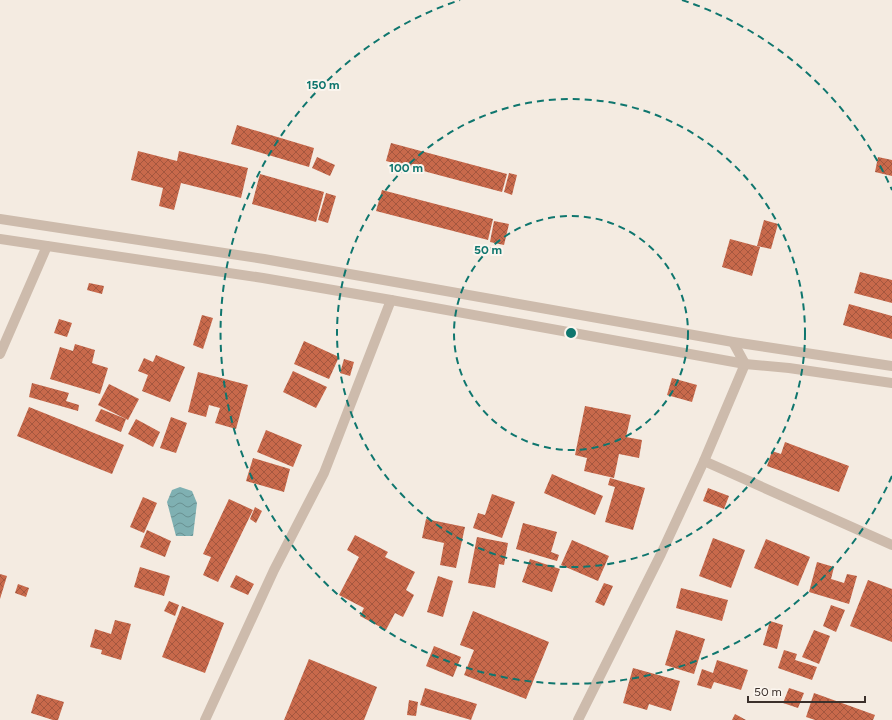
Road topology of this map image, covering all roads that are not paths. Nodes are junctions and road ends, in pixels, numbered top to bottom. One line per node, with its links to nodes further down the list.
1 (0, 218): 5 (street)
2 (0, 239): 3 (street)
3 (47, 246): 4 (street); 6 (street)
4 (391, 300): 7 (street); 12 (street)
5 (733, 342): 7 (street); 8 (street)
6 (0, 354)
7 (745, 364): 9 (street); 10 (street)
8 (892, 366)
9 (892, 383)
10 (704, 461): 11 (street); 13 (street)
11 (892, 546)
12 (205, 720)
13 (578, 720)

